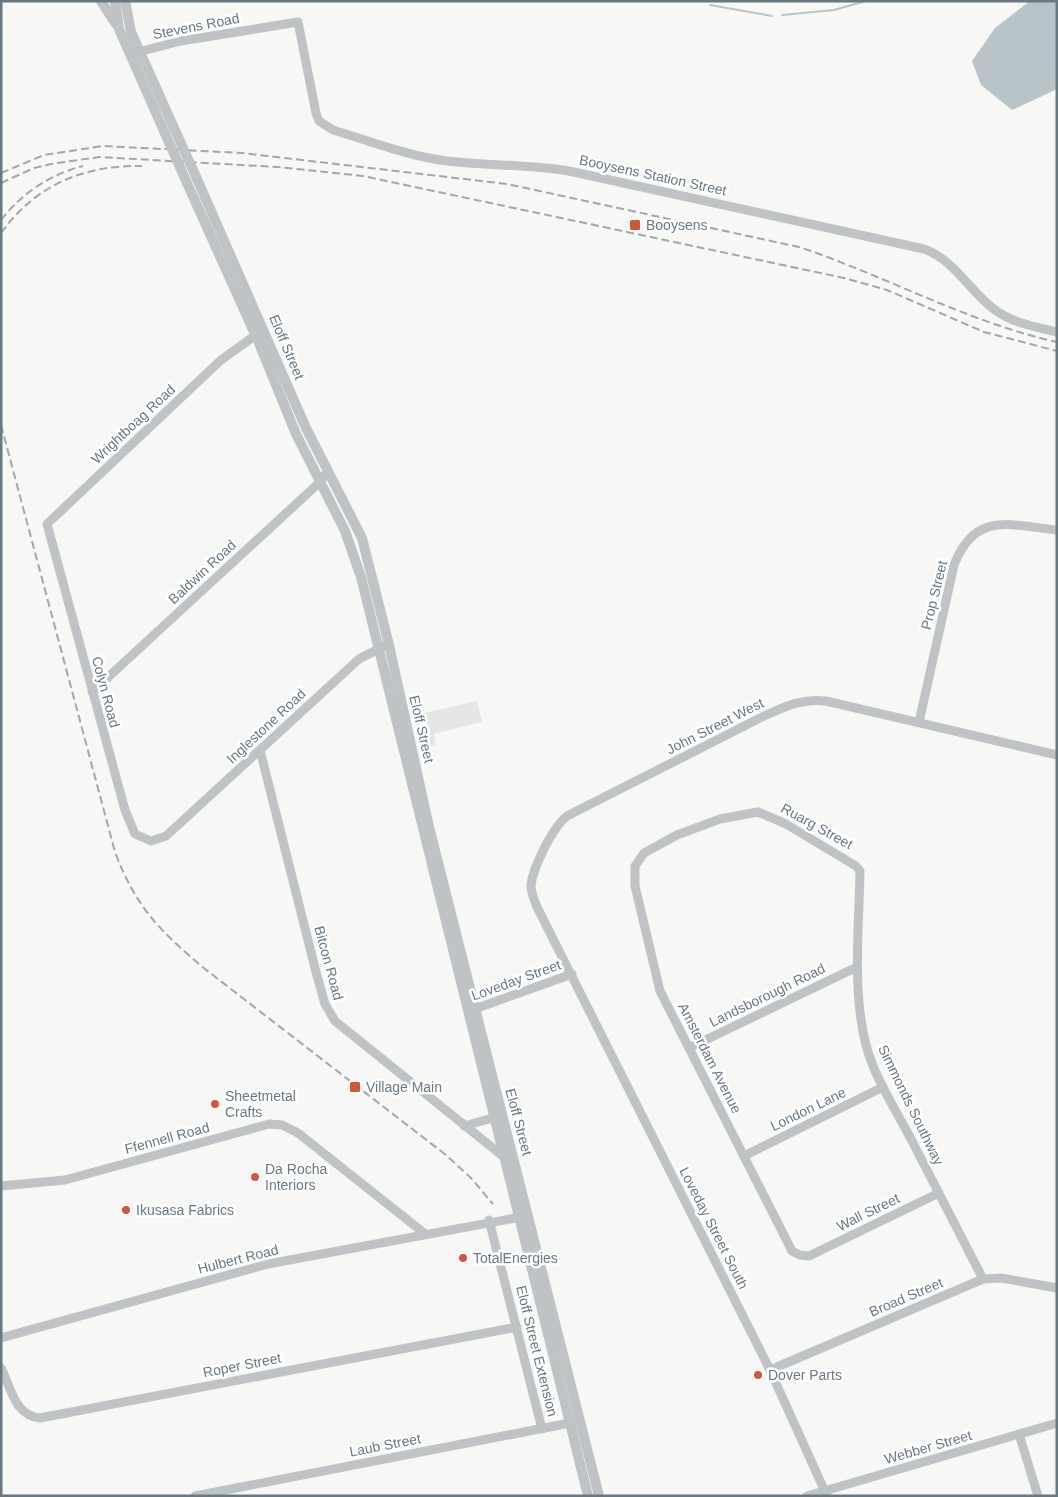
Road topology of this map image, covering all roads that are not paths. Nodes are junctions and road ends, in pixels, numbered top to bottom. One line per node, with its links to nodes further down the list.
1 (101, 1): 5 (street)
2 (115, 1): 5 (street, Eloff Street)
3 (125, 1): 6 (street, Eloff Street)
4 (298, 22): 6 (street, Stevens Road); 8 (street, Booysens Station Street)
5 (119, 29): 6 (street, Eloff Street)
6 (135, 53): 7 (street, Eloff Street, bridge)
7 (214, 229): 9 (street, Eloff Street); 10 (street, Eloff Street)
8 (1057, 332)
9 (267, 334): 10 (street, Wrightboag Road); 11 (street, Eloff Street)
10 (257, 339): 12 (street, Eloff Street); 15 (street, Wrightboag Road)
11 (294, 399): 12 (street); 13 (street, Eloff Street)
12 (284, 404): 14 (street, Eloff Street)
13 (328, 471): 14 (street, Baldwin Road); 17 (street, Eloff Street)
14 (320, 482): 17 (street, Eloff Street); 18 (street, Baldwin Road)
15 (47, 524): 18 (street, Colyn Road)
16 (1057, 530): 19 (street, Prop Street)
17 (384, 646): 20 (street, Inglestone Road); 27 (street, Eloff Street)
18 (92, 692): 22 (street, Colyn Road)
19 (919, 722): 21 (street, John Street West); 26 (street, John Street West)
20 (260, 750): 22 (street, Inglestone Road); 31 (street, Bitcon Road)
21 (1057, 756)
22 (166, 836)
23 (644, 853): 24 (street, Ruarg Street); 28 (street, Amsterdam Avenue)
24 (860, 872): 25 (street, Simmonds Southway)
25 (857, 967): 28 (street, Landsborough Road); 29 (street, Simmonds Southway)
26 (572, 974): 27 (street, Loveday Street); 46 (street, Loveday Street South)
27 (473, 1010): 30 (street, Eloff Street)
28 (689, 1048): 32 (street, Amsterdam Avenue)
29 (883, 1087): 32 (street, London Lane); 35 (street, Simmonds Southway)
30 (498, 1117): 31 (street); 33 (street, Eloff Street); 36 (street, Eloff Street)
31 (464, 1126): 33 (street, Bitcon Road)
32 (744, 1156): 39 (street, Amsterdam Avenue)
33 (504, 1157): 36 (street, Eloff Street)
34 (1, 1186): 38 (street, Ffennell Road)
35 (939, 1194): 39 (street, Wall Street); 40 (street, Simmonds Southway)
36 (524, 1214): 37 (street, Hulbert Road); 42 (street, Eloff Street)
37 (488, 1221): 38 (street, Hulbert Road); 43 (street, Eloff Street Extension)
38 (424, 1233): 44 (street, Hulbert Road)
39 (809, 1256)
40 (983, 1279): 41 (street, Broad Street); 46 (street, Broad Street)
41 (1057, 1288)
42 (547, 1312): 47 (street, Eloff Street); 48 (street, Eloff Street)
43 (517, 1327): 45 (street, Roper Street); 50 (street, Eloff Street Extension)
44 (1, 1338)
45 (1, 1368)
46 (770, 1370): 52 (street, Loveday Street South)
47 (581, 1421): 48 (street, Laub Street); 55 (street, Eloff Street)
48 (570, 1423): 50 (street, Laub Street); 54 (street, Eloff Street)
49 (1057, 1423): 51 (street, Webber Street)
50 (542, 1429): 53 (street, Laub Street)
51 (1019, 1434): 52 (street, Webber Street); 57 (street)
52 (826, 1493): 56 (street, Webber Street)
53 (195, 1496)
54 (588, 1496)
55 (599, 1496)
56 (807, 1496)
57 (1038, 1496)

